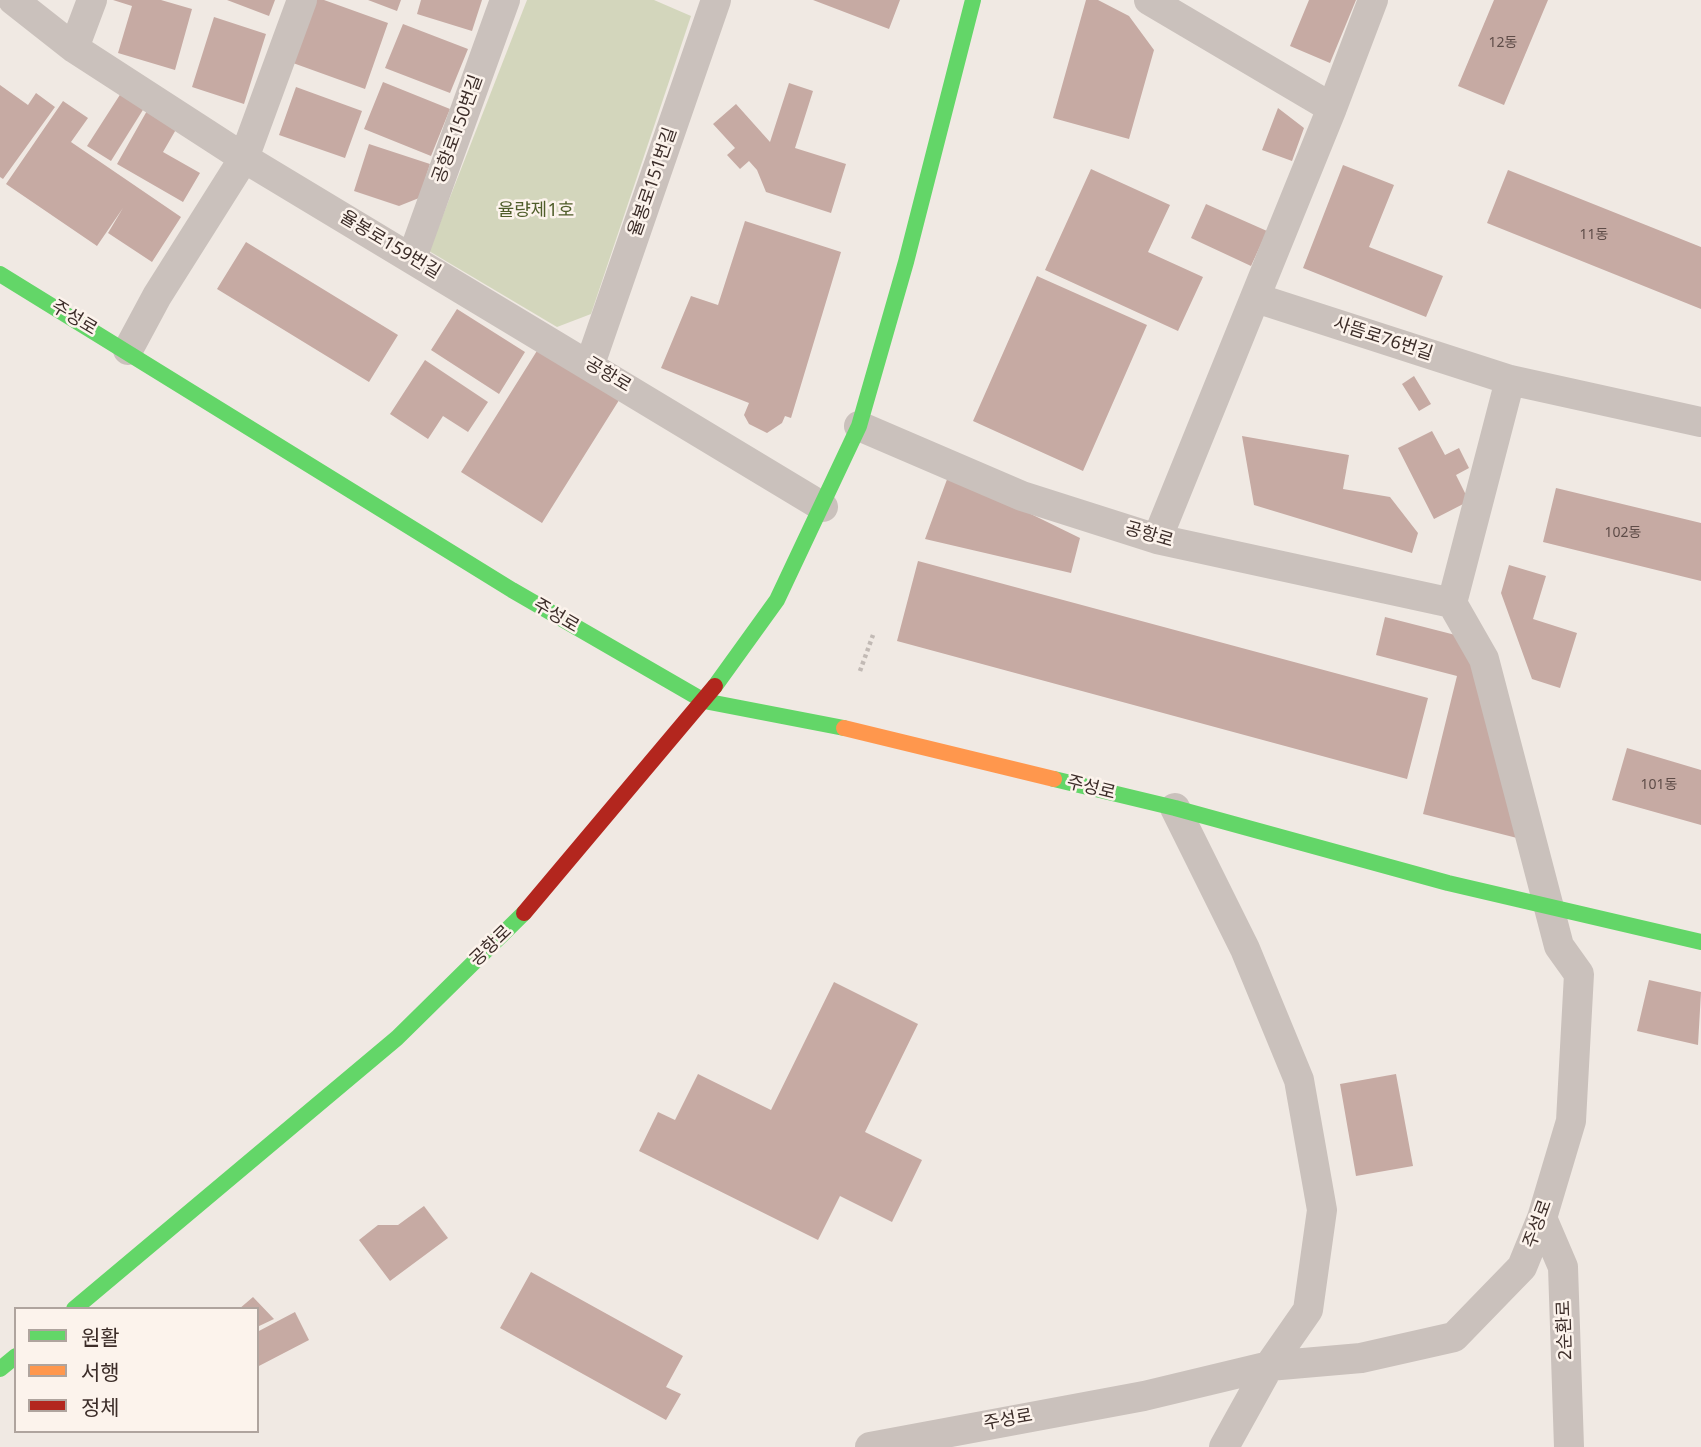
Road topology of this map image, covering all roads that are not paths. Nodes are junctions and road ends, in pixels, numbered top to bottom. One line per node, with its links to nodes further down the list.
1 (13, 0): 9 (street, 율봉로159번길)
2 (92, 0): 9 (street)
3 (302, 0): 11 (street)
4 (505, 0): 12 (street, 공항로150번길)
5 (716, 0): 17 (street, 율봉로151번길)
6 (973, 0): 20 (street, 공항로)
7 (1149, 0): 10 (street)
8 (1373, 0): 10 (street)
9 (74, 48): 11 (street, 율봉로159번길)
10 (1332, 108): 14 (street)
11 (244, 158): 12 (street, 율봉로159번길); 16 (street)
12 (412, 258): 15 (street, 율봉로159번길)
13 (0, 274): 16 (street, 주성로)
14 (1256, 298): 18 (street, 사뜸로76번길); 22 (street)
15 (536, 332): 17 (street, 공항로)
16 (128, 351): 24 (street, 주성로)
17 (590, 364): 21 (street, 공항로)
18 (1510, 380): 19 (street, 사뜸로76번길); 23 (street)
19 (1701, 422)
20 (859, 426): 21 (street, 공항로); 22 (street, 공항로)
21 (823, 507): 24 (street, 공항로)
22 (1157, 539): 23 (street, 공항로)
23 (1452, 603): 26 (street, 주성로)
24 (704, 701): 25 (street, 주성로); 29 (street, 공항로)
25 (1175, 808): 26 (street, 주성로); 31 (street)
26 (1549, 907): 27 (street, 주성로); 28 (street, 주성로)
27 (1701, 942)
28 (1542, 1218): 31 (street, 주성로); 35 (street, 2순환로)
29 (76, 1307)
30 (14, 1358): 32 (street)
31 (1269, 1366): 33 (street, 주성로); 34 (street)
32 (0, 1369)
33 (870, 1447)
34 (1224, 1447)
35 (1569, 1447)

